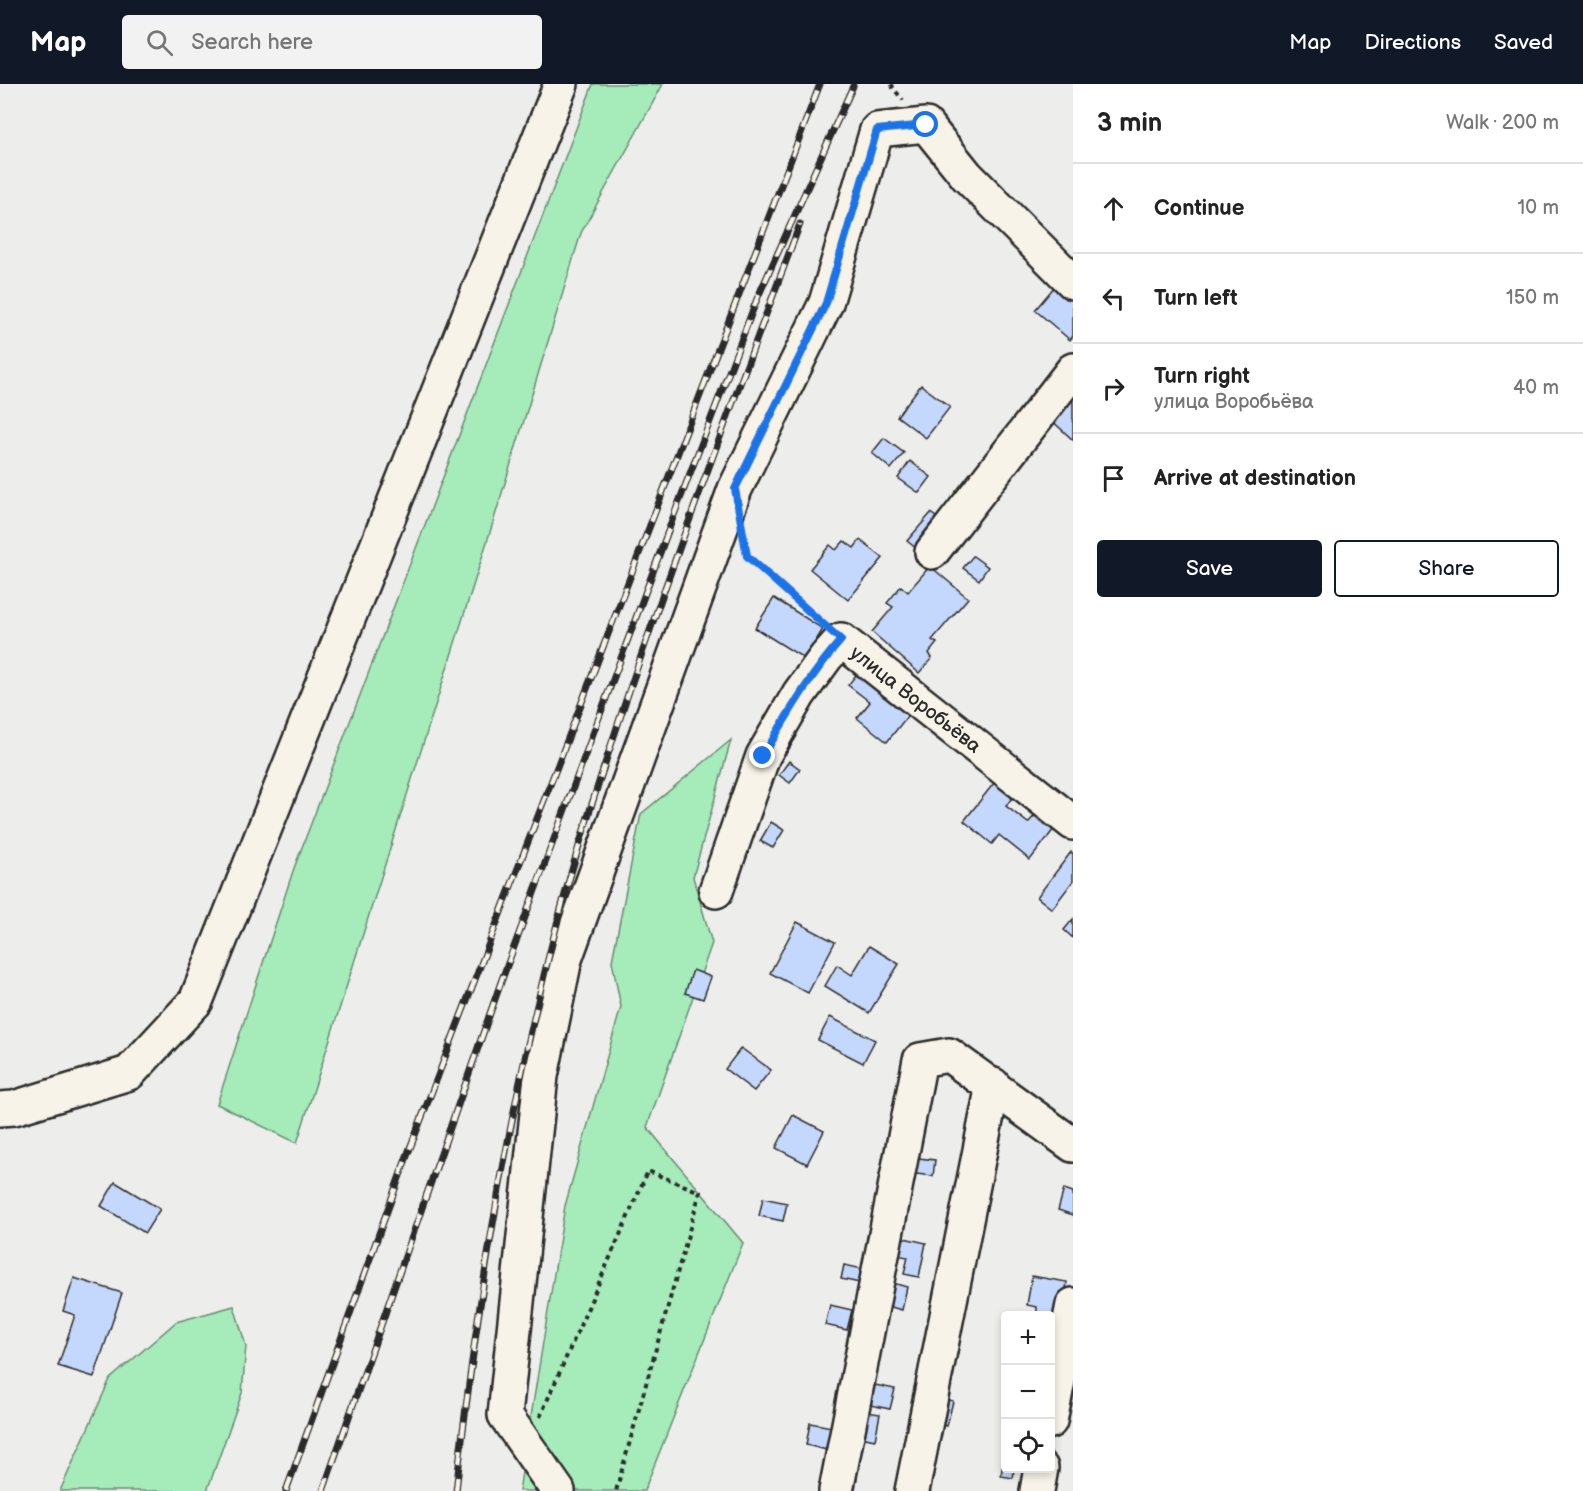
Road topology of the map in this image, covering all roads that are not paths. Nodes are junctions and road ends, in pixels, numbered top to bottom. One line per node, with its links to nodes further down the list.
1 (561, 84): 8 (street)
2 (1073, 282): 13 (street)
3 (1073, 370): 4 (street)
4 (932, 552)
5 (1073, 823): 6 (street, улица Воробьёва)
6 (716, 891)
7 (993, 1085): 9 (street); 14 (street); 15 (street)
8 (0, 1109)
9 (1073, 1145)
10 (1073, 1305): 11 (street)
11 (1050, 1419)
12 (1040, 1473): 16 (street)
13 (558, 1491)
14 (836, 1491)
15 (912, 1491)
16 (1037, 1491)

